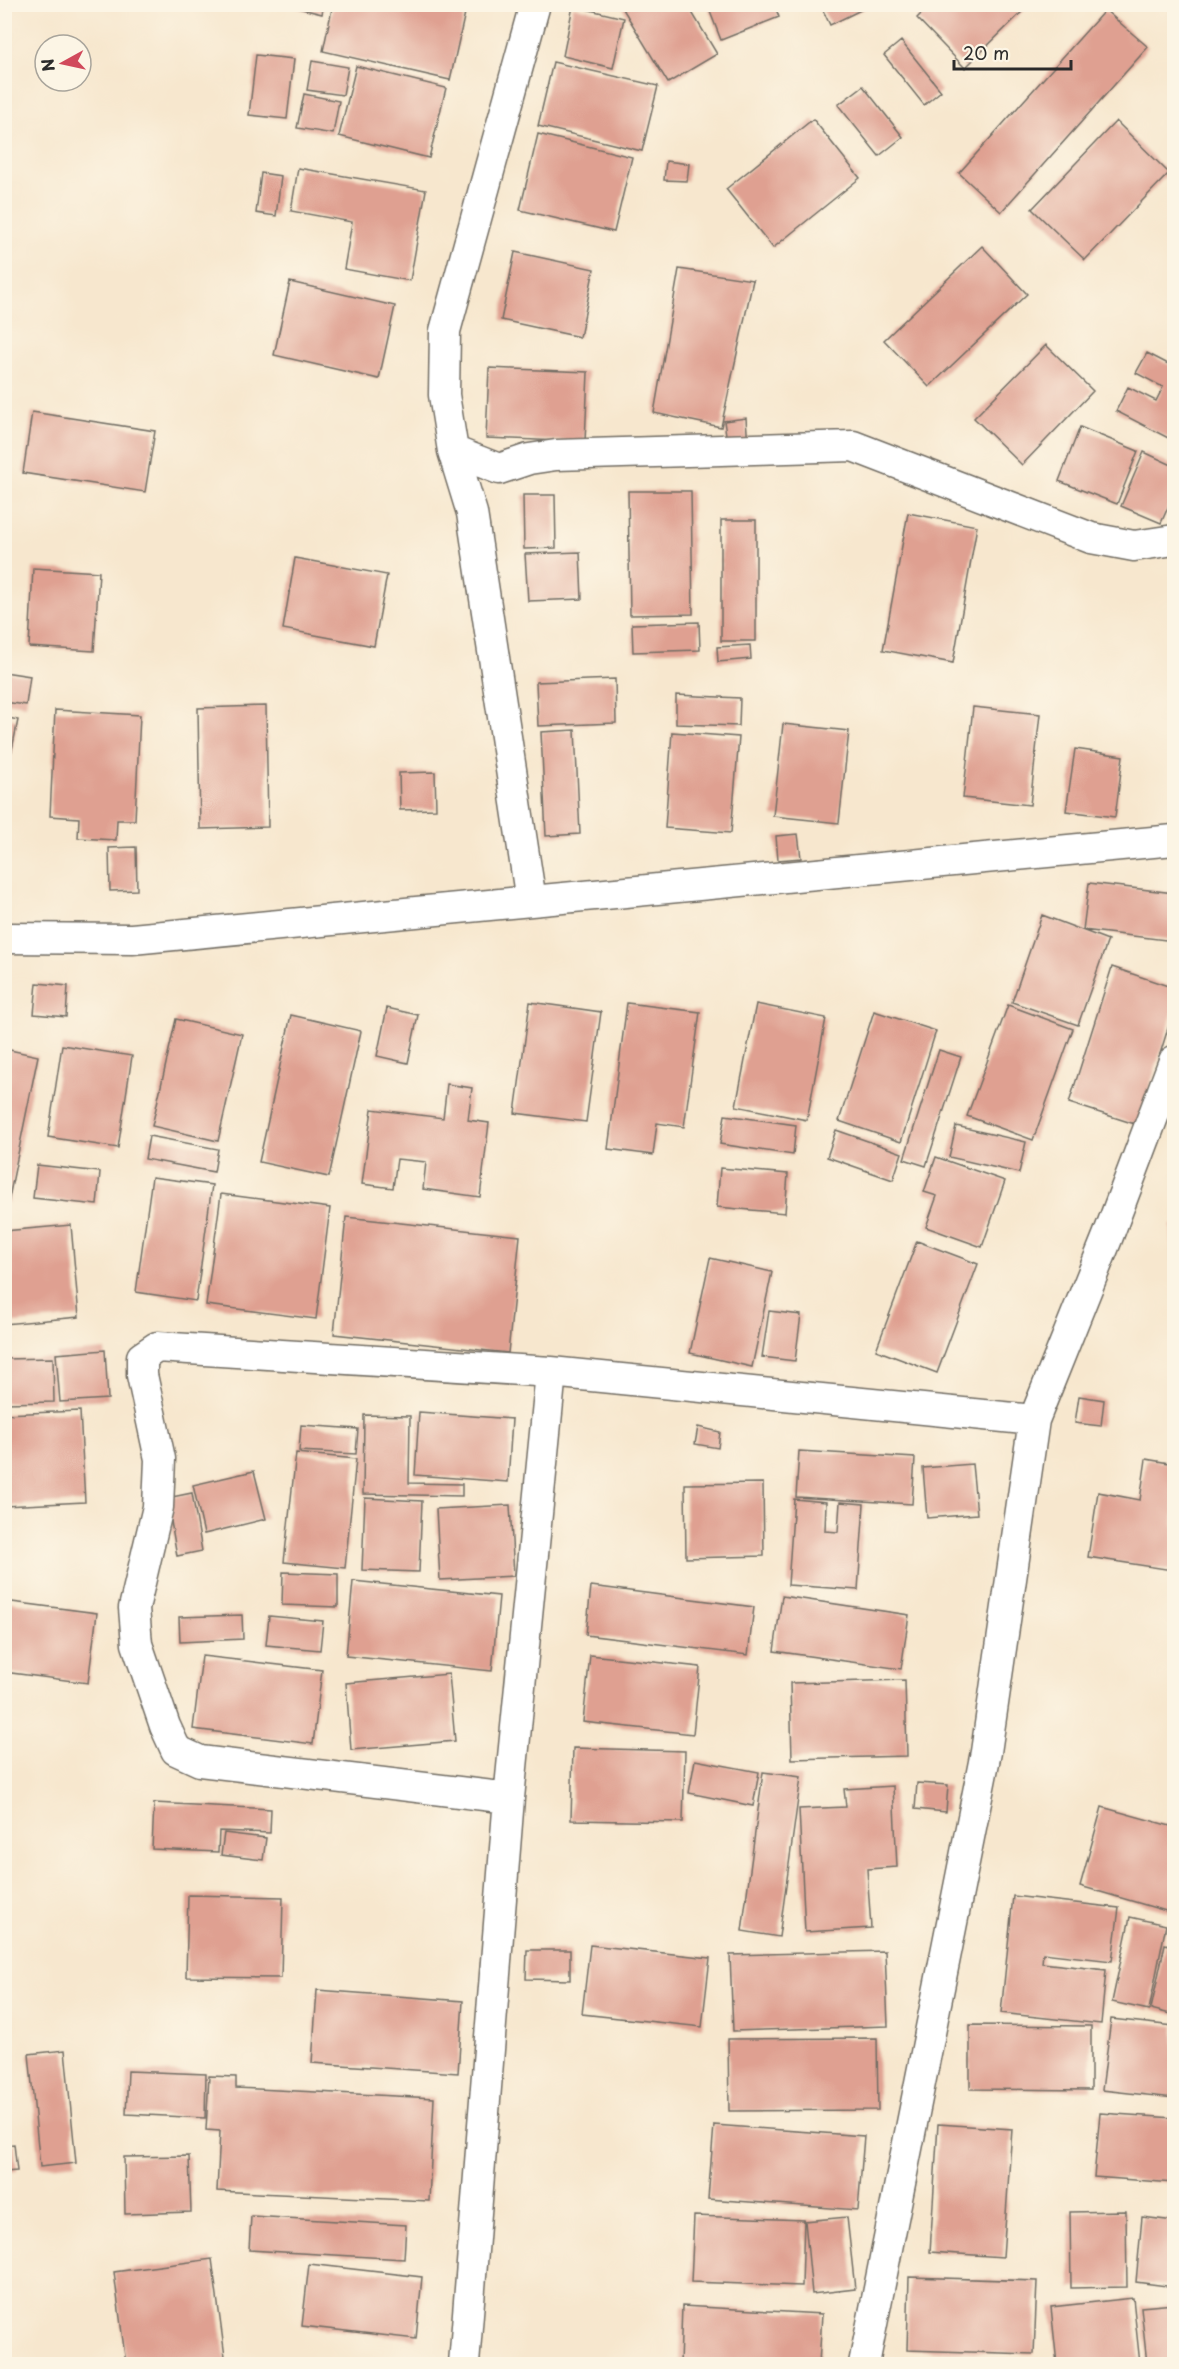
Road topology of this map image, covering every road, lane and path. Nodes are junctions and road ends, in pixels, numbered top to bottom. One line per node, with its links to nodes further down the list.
1 (535, 4): 2 (street)
2 (453, 451): 3 (street); 4 (street)
3 (499, 469): 4 (street); 5 (street)
4 (472, 513): 7 (street)
5 (1174, 540)
6 (1174, 840): 7 (street)
7 (531, 902): 8 (street)
8 (4, 938)
9 (1174, 1061): 11 (street)
10 (551, 1372): 11 (street); 12 (street); 12 (street)
11 (1034, 1419): 14 (street)
12 (509, 1798): 13 (street)
13 (464, 2364)
14 (864, 2364)

